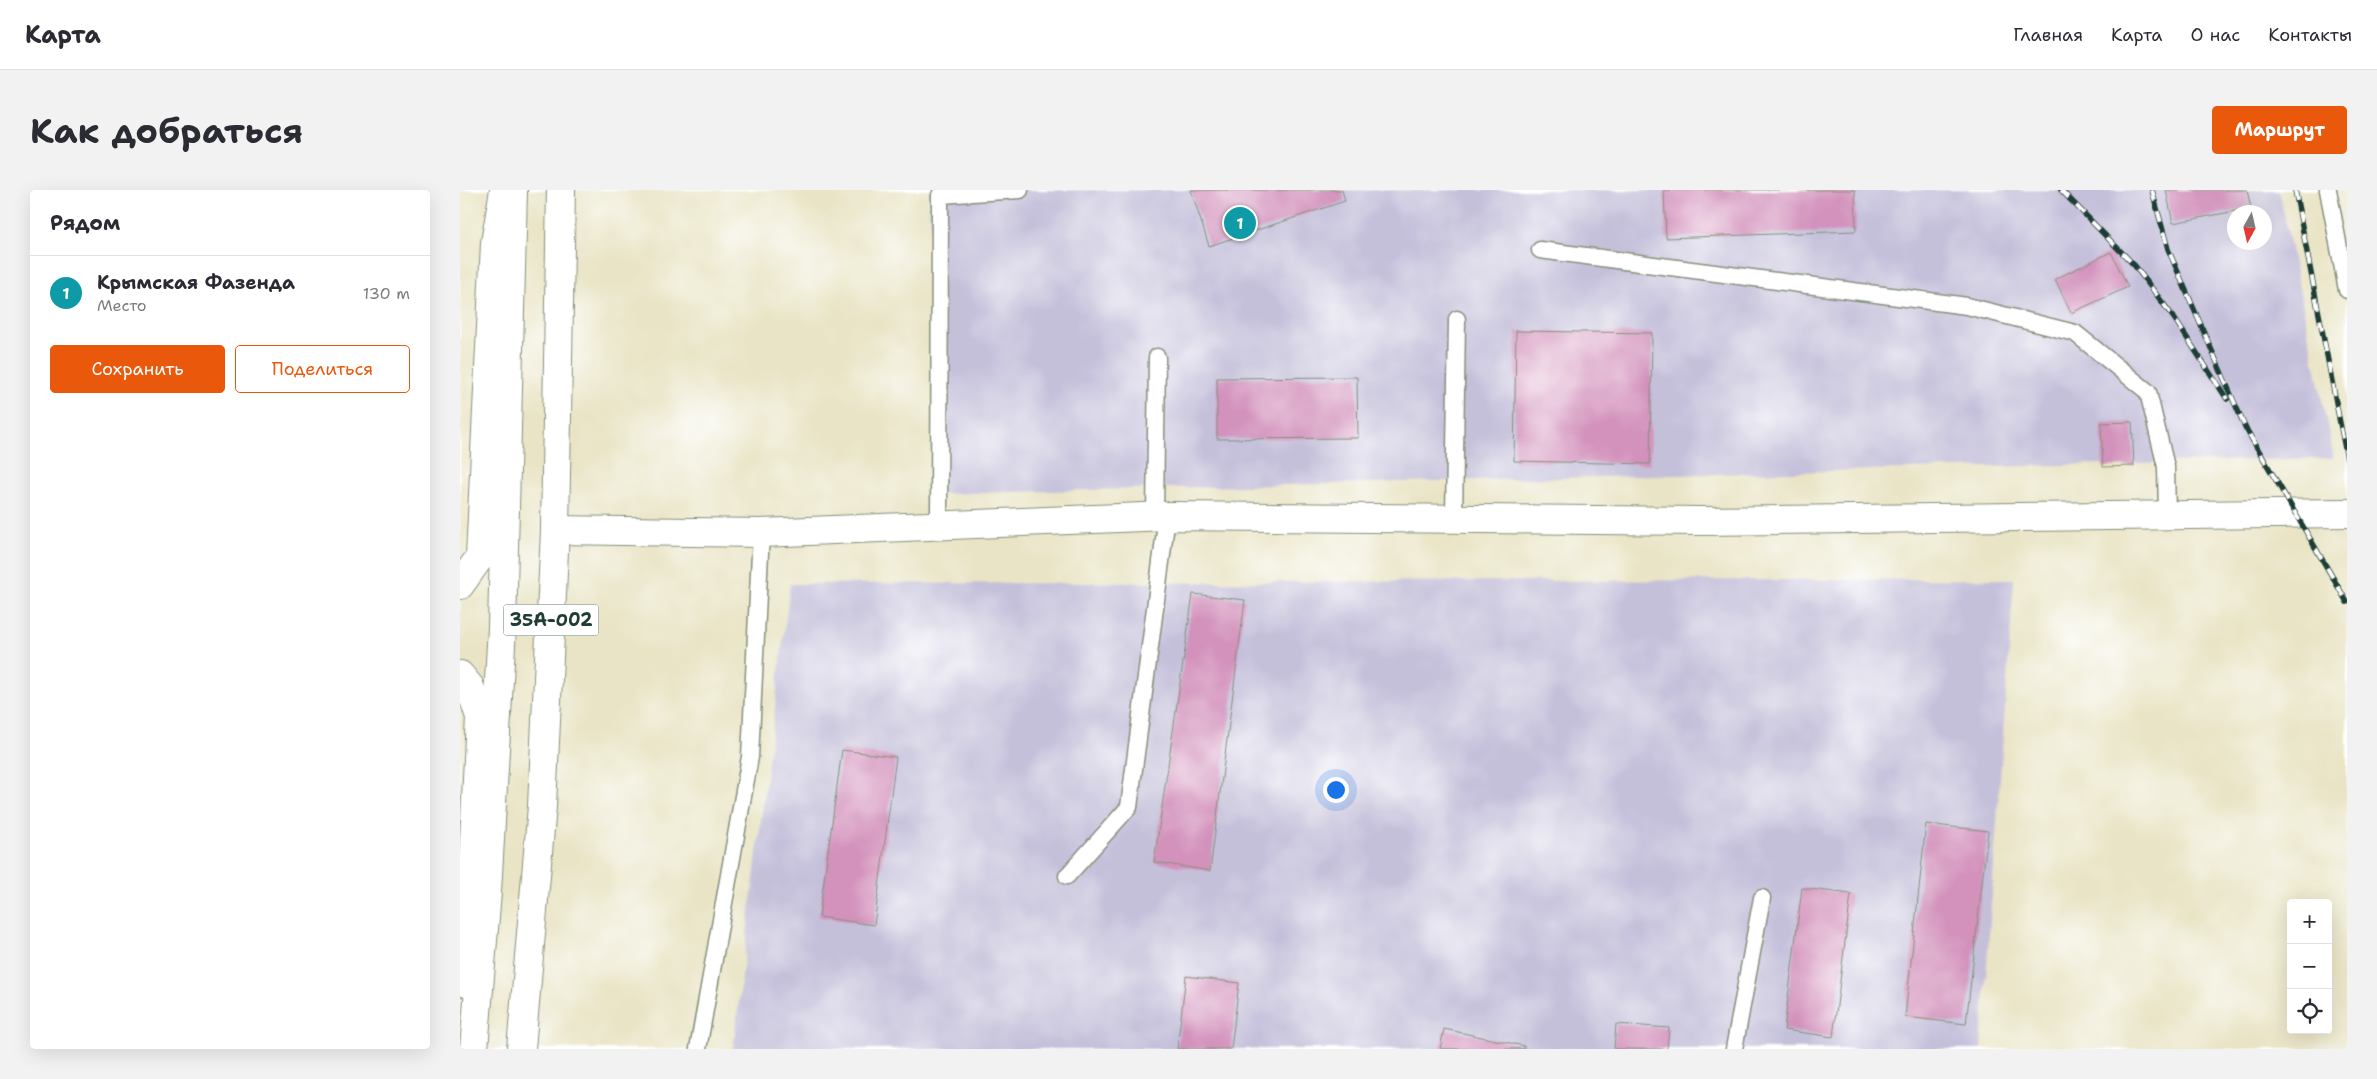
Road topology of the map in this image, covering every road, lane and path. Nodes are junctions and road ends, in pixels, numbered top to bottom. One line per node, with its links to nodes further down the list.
1 (504, 190): 17 (street)
2 (513, 190): 22 (street, 35А-002)
3 (561, 190): 15 (street, 35А-002)
4 (1020, 190): 14 (lane)
5 (2328, 190): 7 (lane)
6 (1540, 250): 11 (lane)
7 (2347, 290)
8 (1457, 319): 13 (lane)
9 (1157, 357): 12 (lane)
10 (2347, 513): 11 (street)
11 (2167, 515): 13 (street)
12 (1161, 516): 13 (street); 14 (street); 19 (lane)
13 (1454, 518)
14 (939, 525): 16 (street)
15 (555, 530): 16 (street); 23 (street, 35А-002)
16 (761, 533): 24 (lane)
17 (460, 585)
18 (460, 675): 21 (street)
19 (1067, 876)
20 (1762, 898): 25 (lane)
21 (467, 1049)
22 (474, 1049)
23 (521, 1049)
24 (698, 1049)
25 (1734, 1049)

